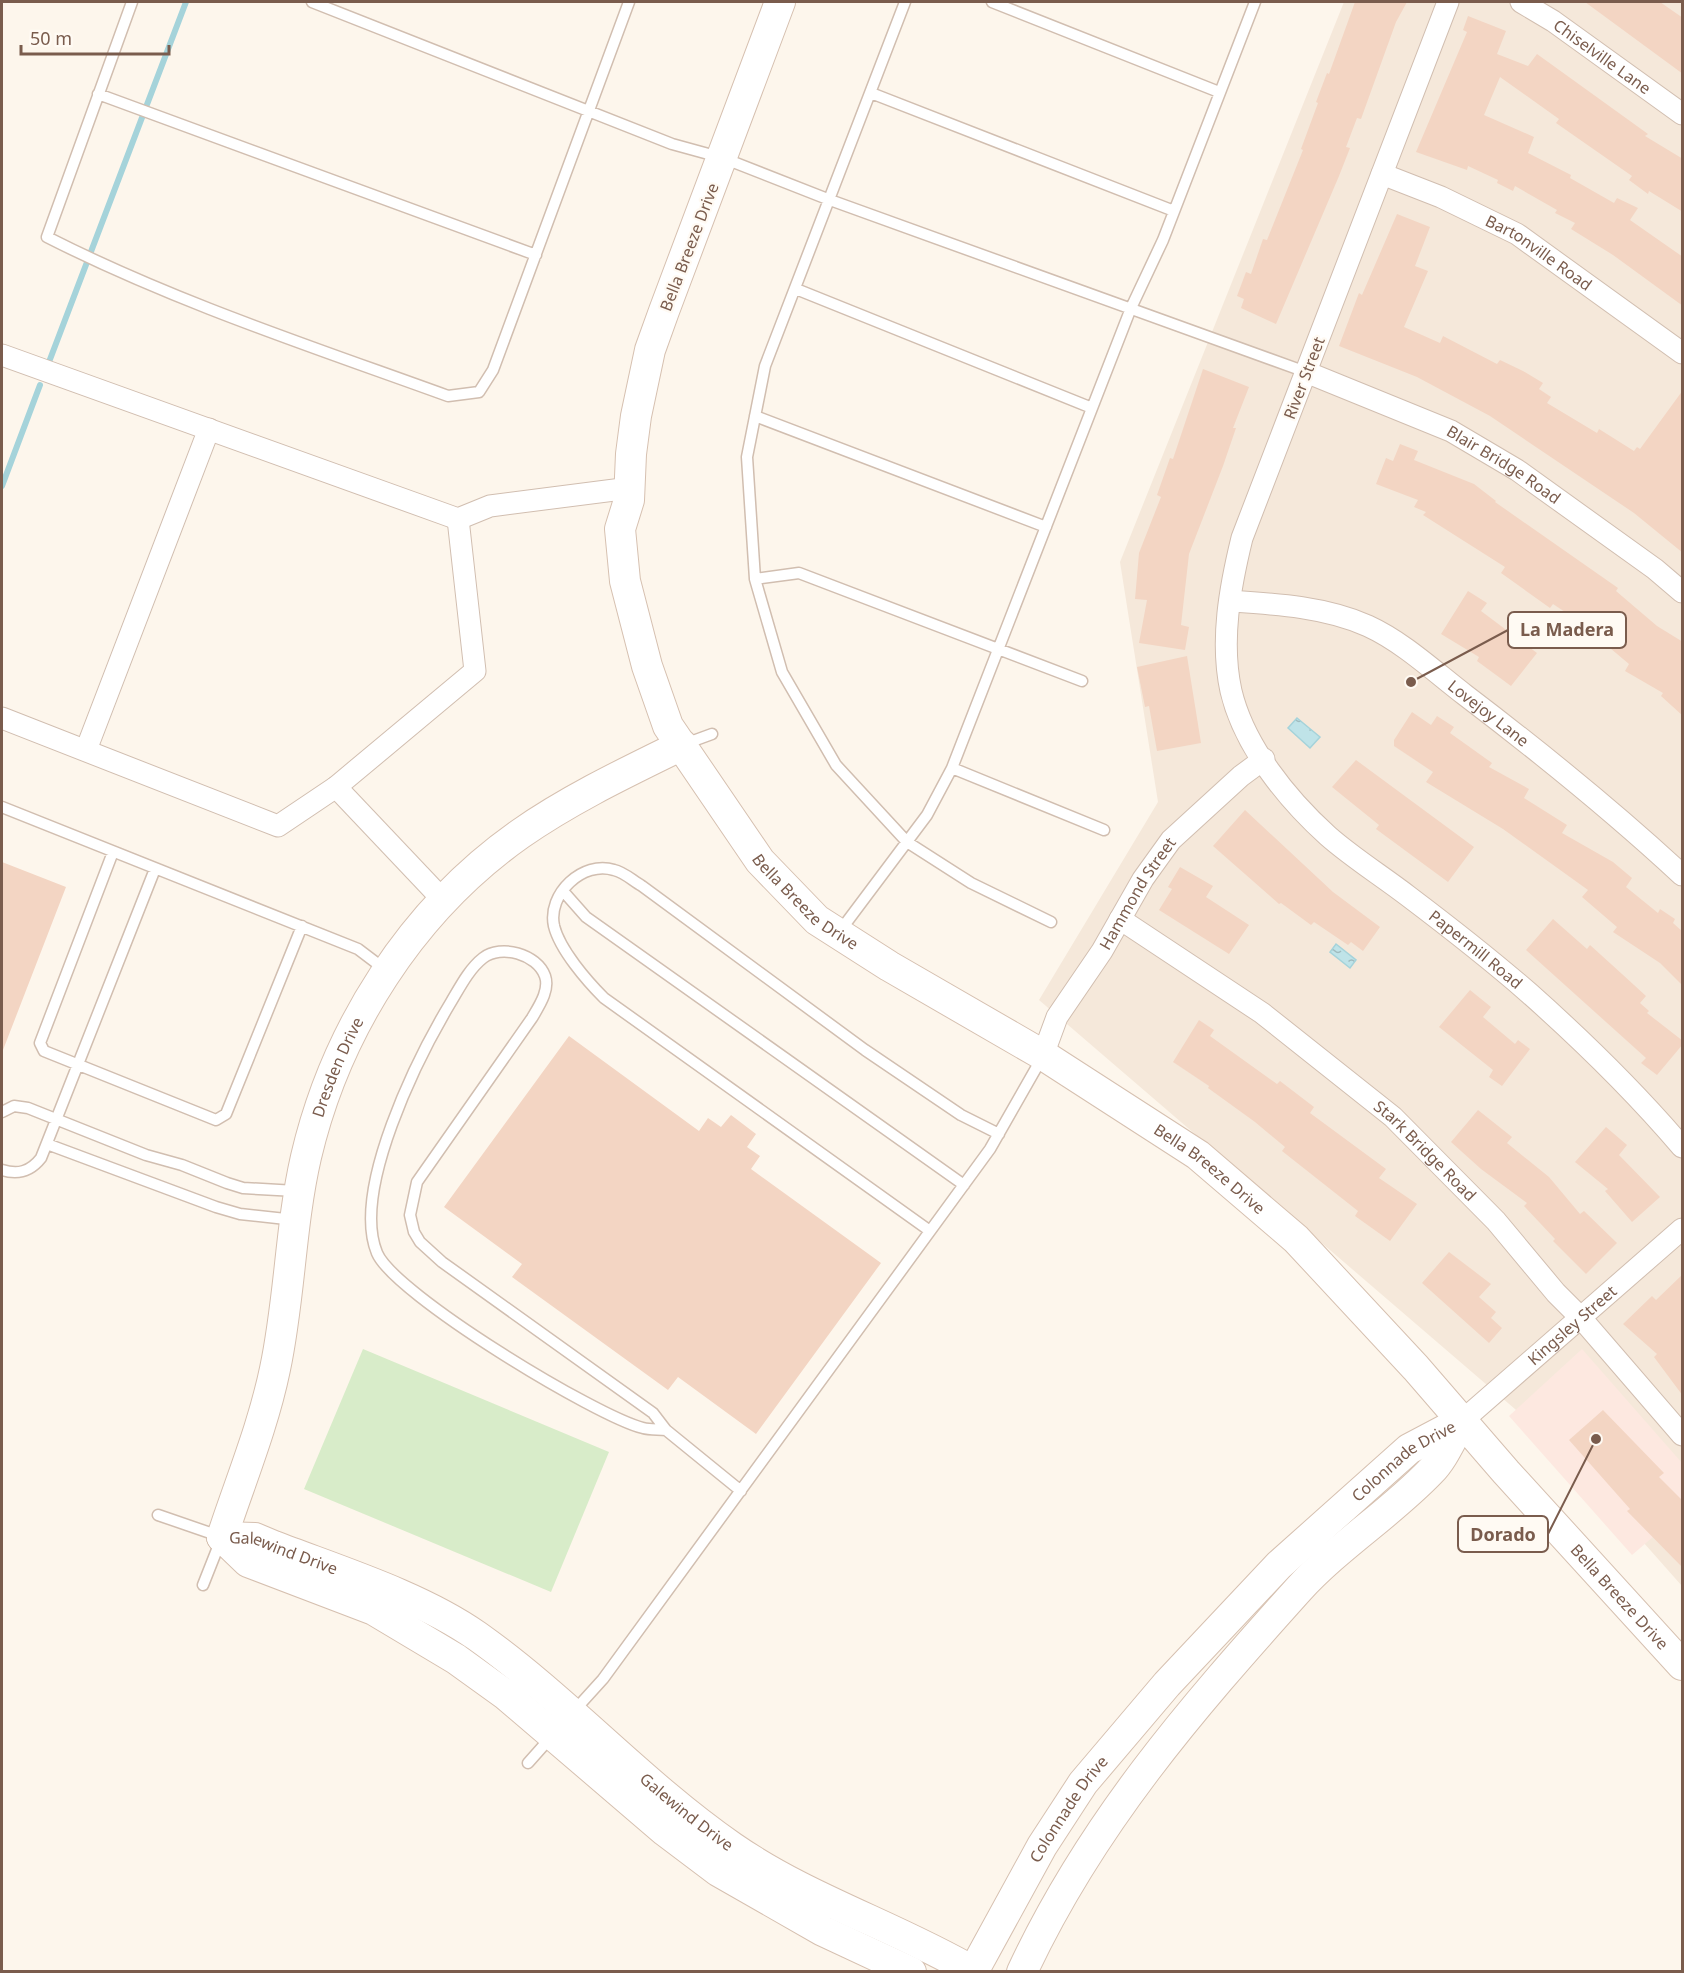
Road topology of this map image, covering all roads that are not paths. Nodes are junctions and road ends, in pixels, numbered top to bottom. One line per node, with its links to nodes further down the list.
1 (132, 2): 12 (lane)
2 (312, 2): 13 (lane)
3 (629, 2): 13 (lane)
4 (780, 2): 15 (street, Bella Breeze Drive)
5 (905, 2): 10 (lane)
6 (992, 2): 11 (lane)
7 (1255, 2): 11 (lane)
8 (1448, 2): 16 (street, River Street)
9 (1521, 2): 14 (street, Chiselville Lane)
10 (871, 93): 17 (lane); 18 (lane)
11 (1220, 93): 18 (lane)
12 (98, 94): 19 (lane); 19 (lane)
13 (588, 109): 15 (lane); 19 (lane)
14 (1683, 114)
15 (723, 158): 17 (lane); 28 (street, Bella Breeze Drive)
16 (1382, 174): 22 (street, Bartonville Road); 24 (street, River Street)
17 (830, 200): 20 (lane); 21 (lane)
18 (1173, 212): 21 (lane)
19 (536, 255)
20 (796, 289): 25 (lane); 26 (lane)
21 (1131, 308): 24 (lane); 25 (lane)
22 (1683, 353)
23 (2, 355): 27 (street)
24 (1306, 372): 32 (street, Blair Bridge Road); 33 (street, River Street)
25 (1092, 408): 30 (lane)
26 (755, 416): 30 (lane); 31 (lane)
27 (209, 429): 29 (street); 39 (street)
28 (630, 494): 29 (street); 38 (street, Bella Breeze Drive)
29 (458, 519): 42 (street)
30 (1046, 527): 34 (lane)
31 (755, 579): 34 (lane); 45 (lane)
32 (1683, 592)
33 (1230, 602): 40 (street, River Street); 48 (street, Lovejoy Lane)
34 (999, 648): 35 (lane); 41 (lane)
35 (1082, 681)
36 (2, 718): 39 (street)
37 (712, 734): 38 (lane)
38 (682, 745): 50 (street, Dresden Drive); 54 (street, Bella Breeze Drive)
39 (86, 750): 42 (street)
40 (1264, 759): 51 (street, Hammond Street); 62 (street, Papermill Road)
41 (952, 768): 44 (lane); 45 (lane)
42 (336, 787): 50 (street)
43 (2, 807): 46 (lane)
44 (1104, 830)
45 (907, 842): 52 (lane); 54 (lane)
46 (113, 852): 47 (lane); 57 (lane)
47 (155, 869): 53 (lane); 57 (lane)
48 (1683, 875)
49 (563, 891): 60 (lane); 64 (lane); 67 (lane)
50 (444, 900): 55 (street, Dresden Drive)
51 (1120, 918): 56 (street, Hammond Street); 68 (street, Stark Bridge Road)
52 (1051, 922)
53 (302, 927): 55 (lane); 57 (lane)
54 (838, 933): 56 (street, Bella Breeze Drive)
55 (387, 971): 65 (street, Dresden Drive)
56 (1043, 1055): 60 (lane); 69 (street, Bella Breeze Drive)
57 (78, 1064): 59 (lane)
58 (2, 1112): 59 (lane)
59 (56, 1119): 61 (lane); 65 (lane)
60 (999, 1134): 64 (lane)
61 (47, 1144): 63 (lane); 65 (lane)
62 (1683, 1147)
63 (2, 1170)
64 (964, 1185): 67 (lane)
65 (297, 1205): 74 (street, Dresden Drive)
66 (1683, 1229): 68 (street, Kingsley Street)
67 (930, 1232): 72 (lane)
68 (1581, 1318): 69 (street, Kingsley Street); 71 (street, Stark Bridge Road)
69 (1462, 1421): 76 (street, Bella Breeze Drive); 80 (street, Colonnade Drive); 81 (street, Colonnade Drive)
70 (666, 1430): 70 (lane); 72 (lane)
71 (1683, 1435)
72 (741, 1491): 77 (lane)
73 (158, 1515): 74 (lane)
74 (222, 1537): 75 (lane); 77 (street, Galewind Drive)
75 (203, 1585)
76 (1683, 1665)
77 (563, 1722): 78 (lane); 79 (street, Galewind Drive); 80 (street, Galewind Drive)
78 (528, 1763)
79 (911, 1971)
80 (974, 1971)
81 (1022, 1971)

